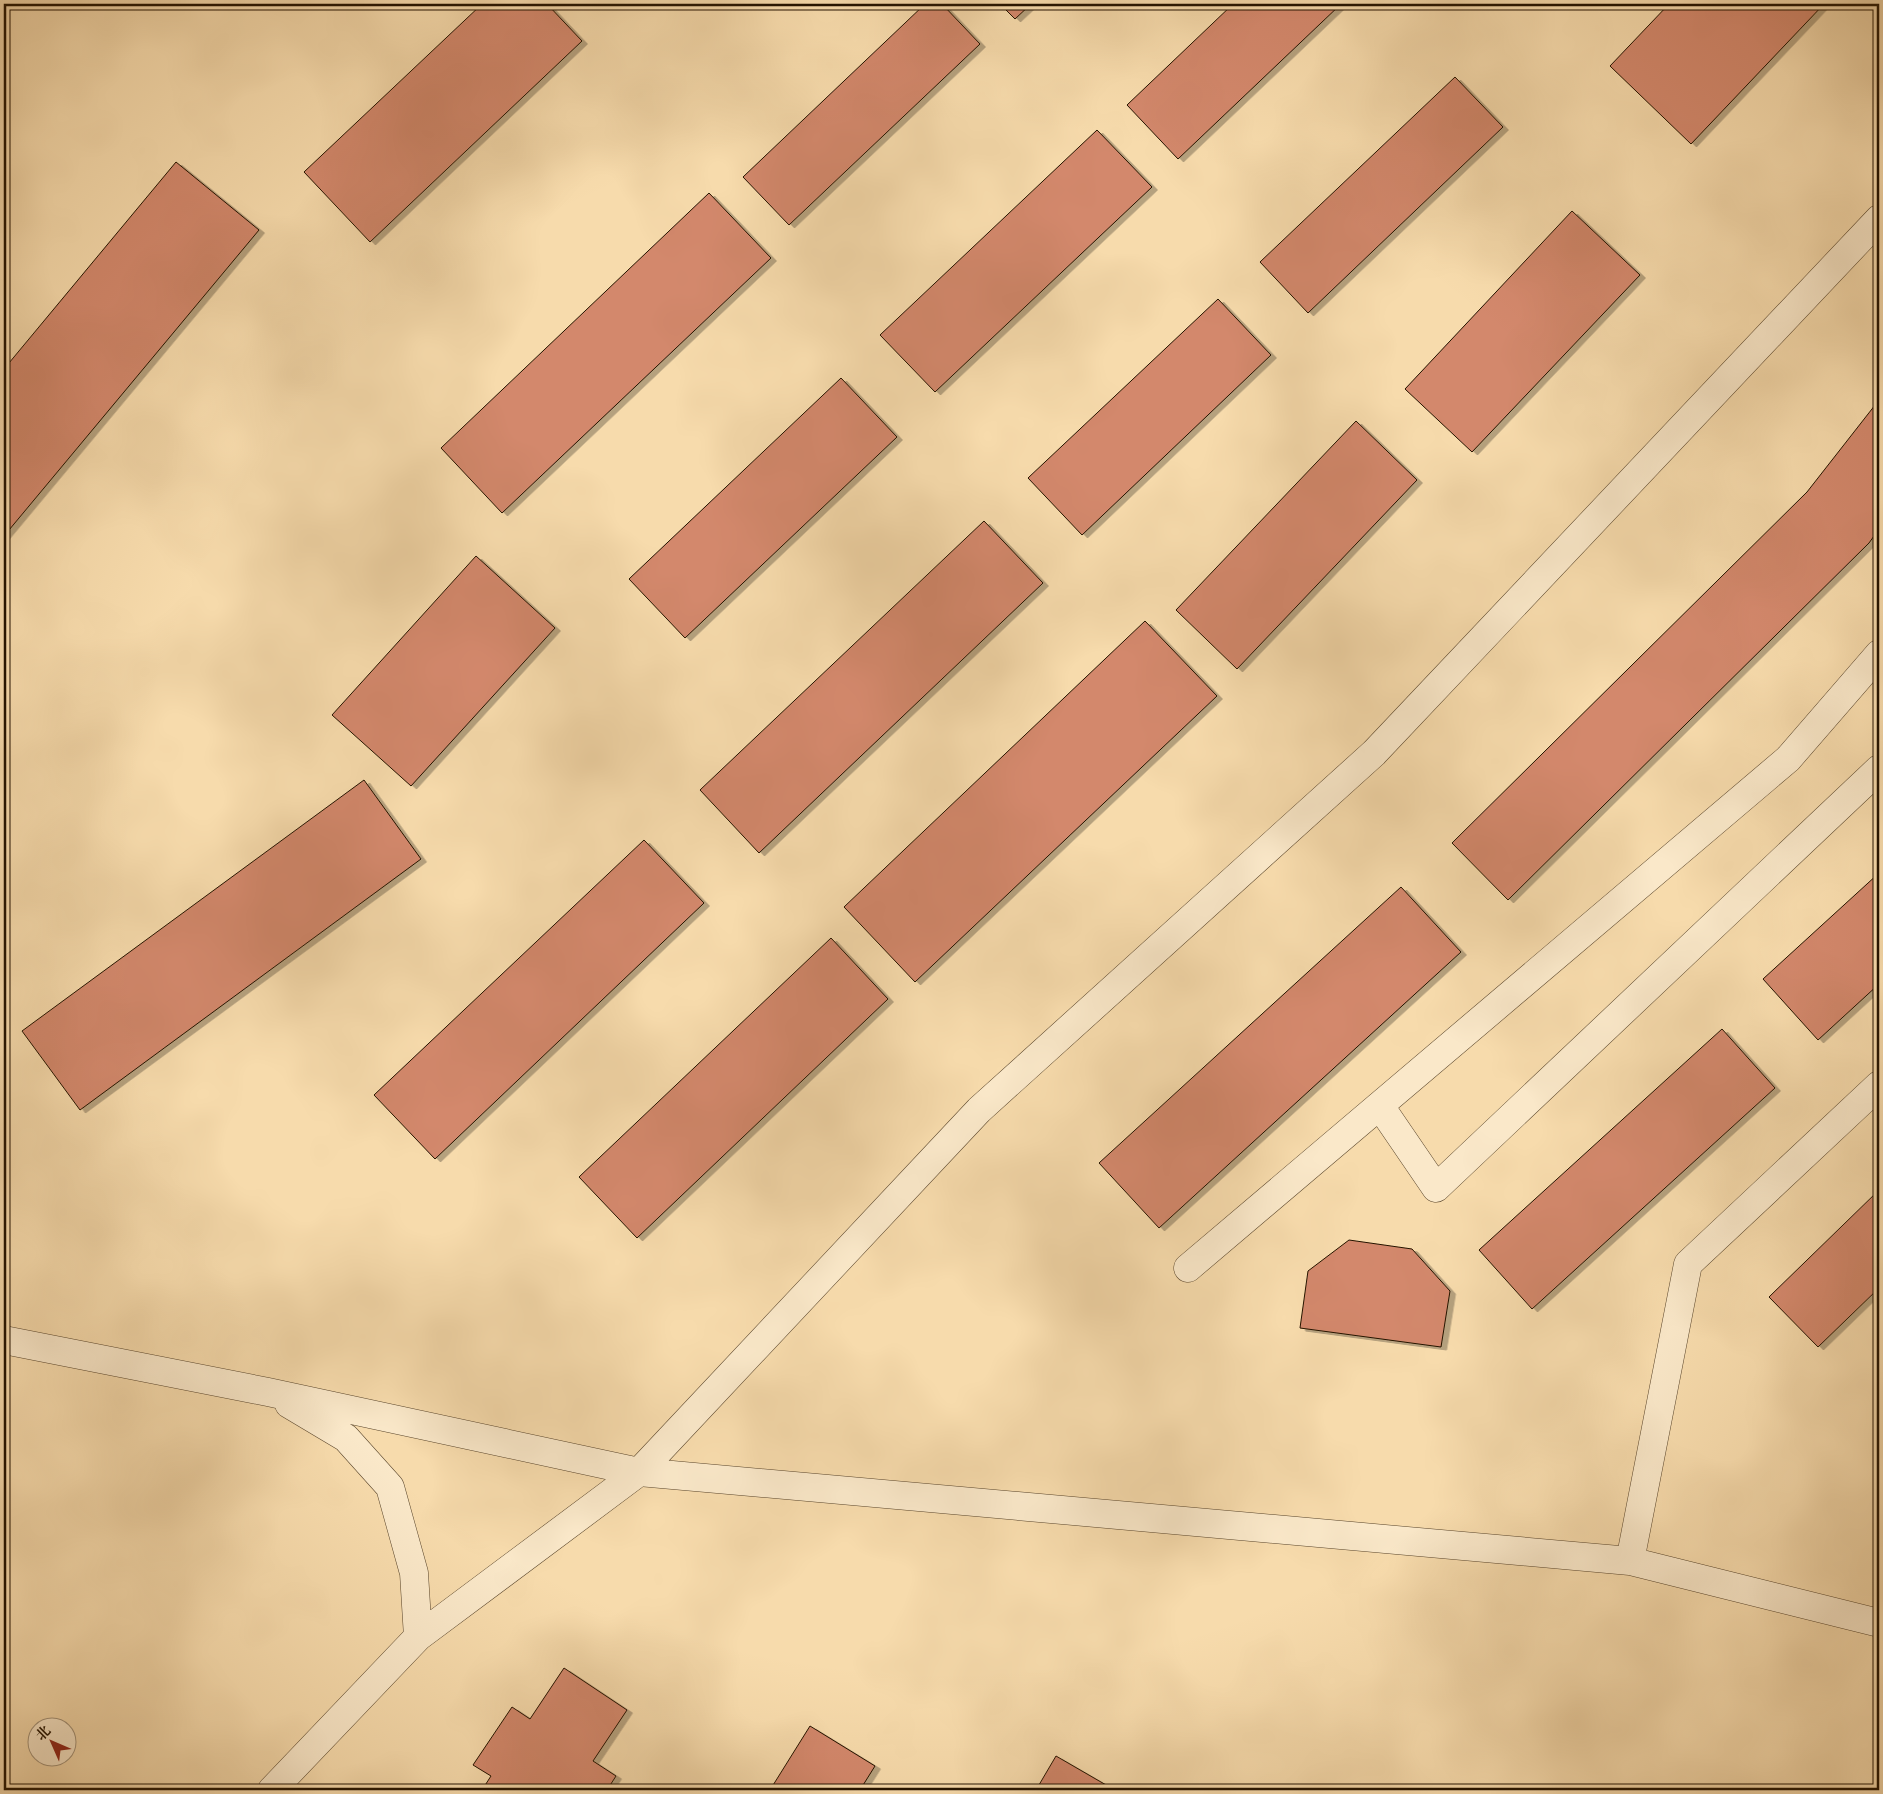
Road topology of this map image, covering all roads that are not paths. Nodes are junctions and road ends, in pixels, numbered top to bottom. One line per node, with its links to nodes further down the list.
1 (1879, 219): 9 (street)
2 (1879, 654): 5 (street)
3 (1879, 769): 5 (street)
4 (1879, 1085): 10 (street)
5 (1380, 1106): 6 (street)
6 (1188, 1268)
7 (4, 1340): 8 (street)
8 (268, 1392): 9 (street); 12 (street)
9 (639, 1472): 10 (street); 12 (street)
10 (1630, 1561): 11 (street)
11 (1879, 1623)
12 (418, 1637): 13 (street)
13 (272, 1790)

